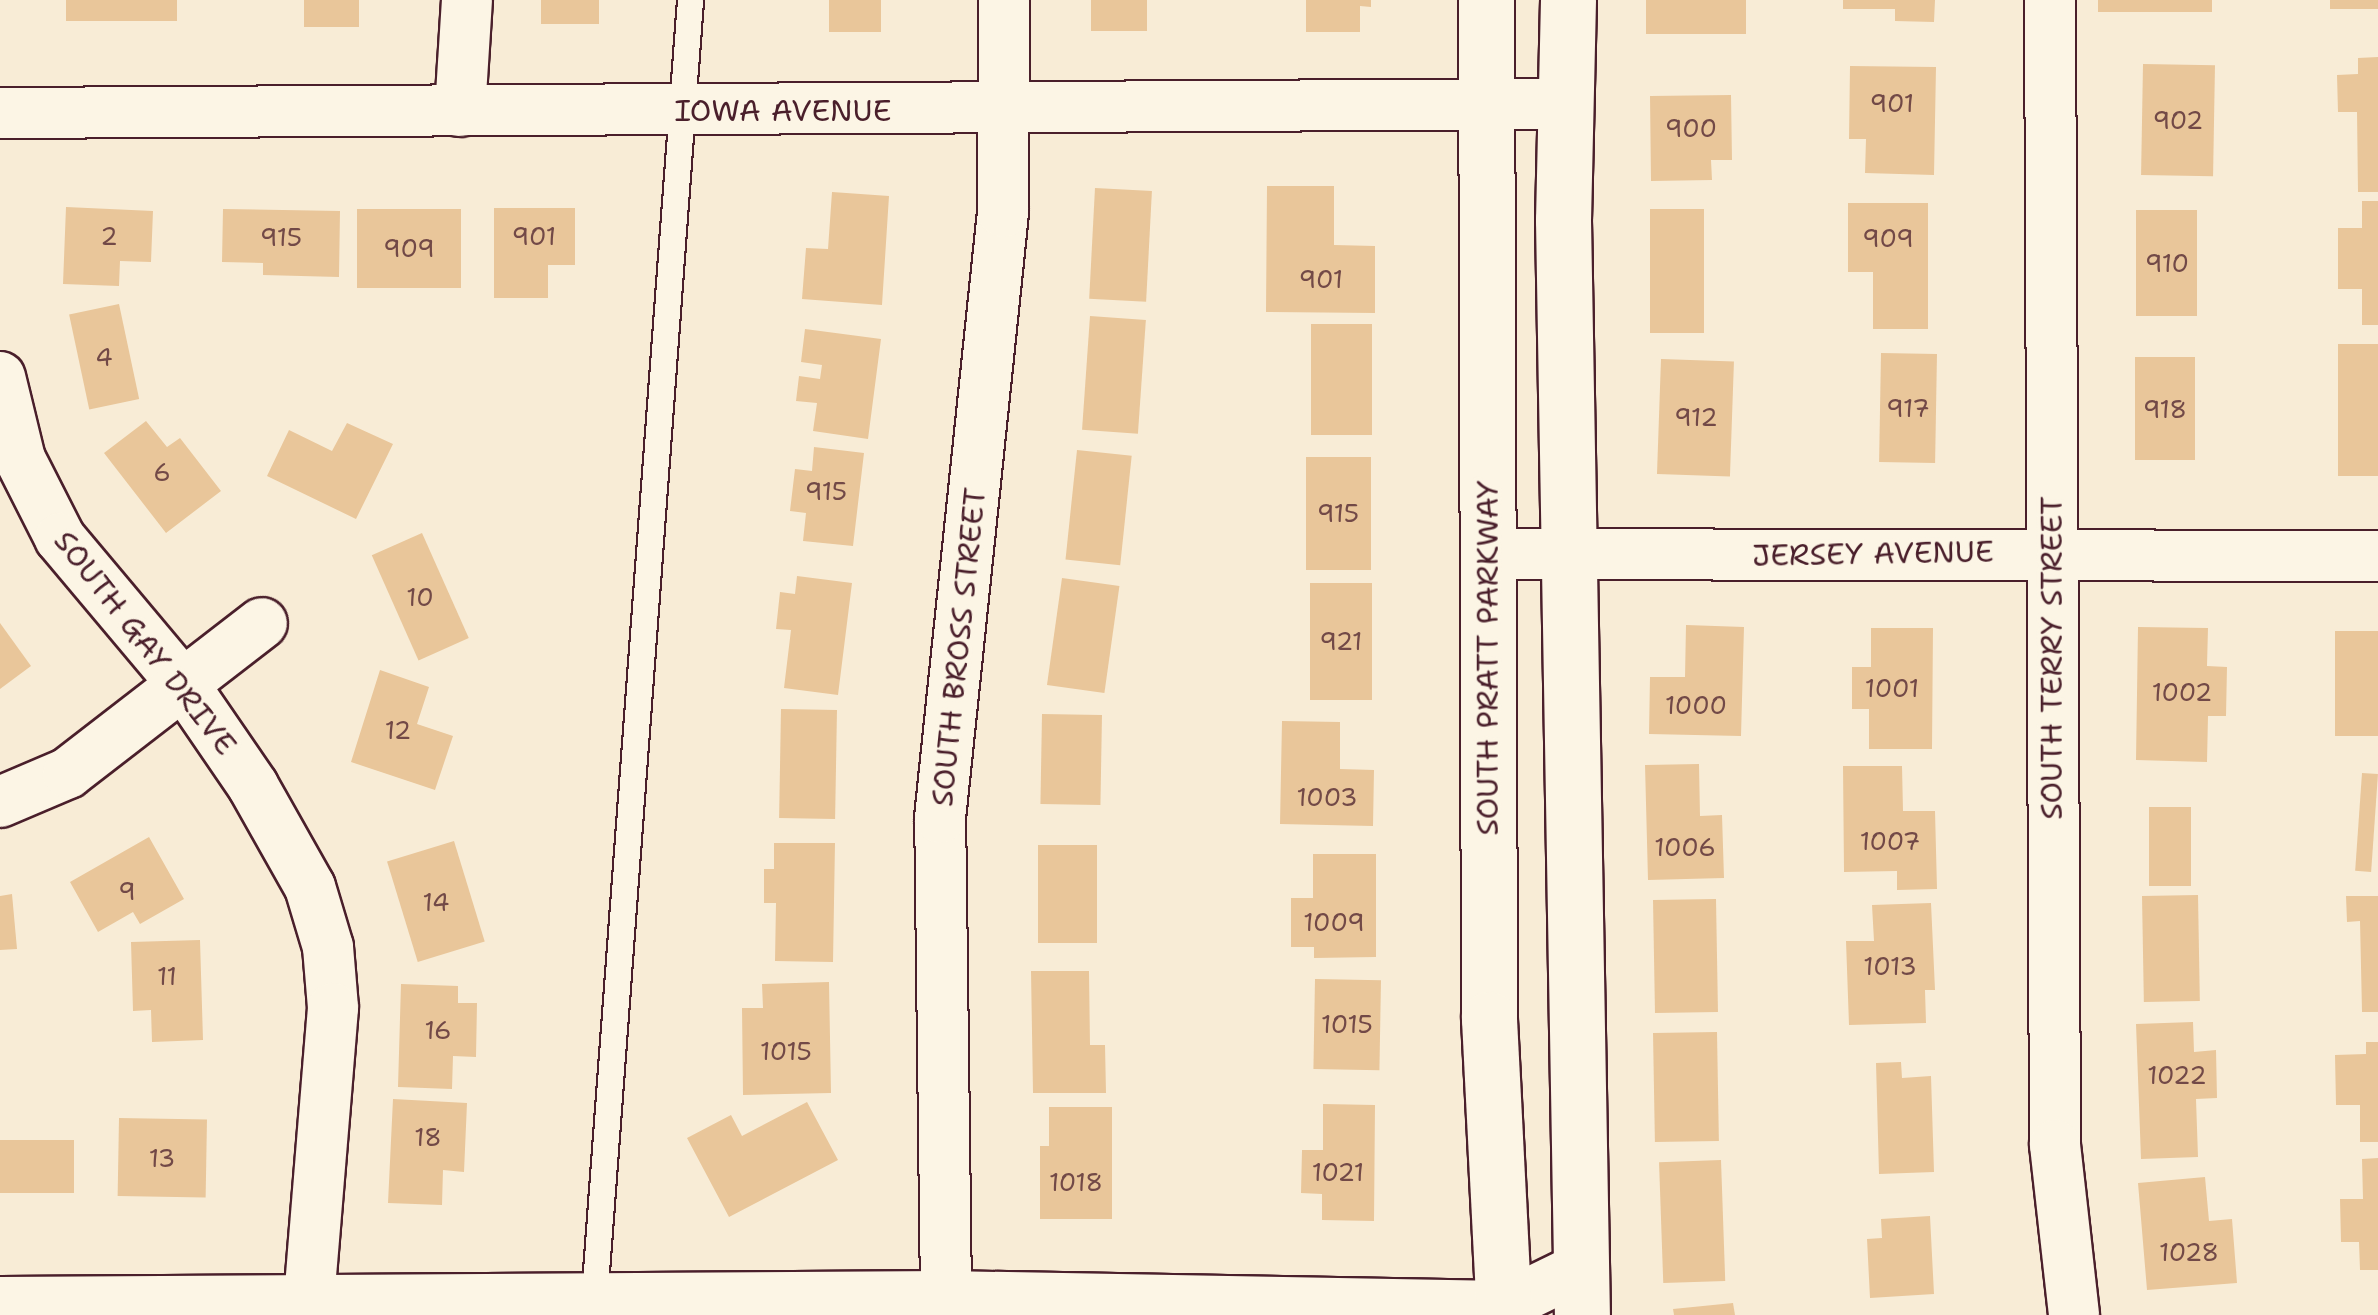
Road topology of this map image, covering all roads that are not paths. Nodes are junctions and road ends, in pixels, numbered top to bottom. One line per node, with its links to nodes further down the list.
1 (467, 0): 10 (street)
2 (690, 0): 11 (lane)
3 (1004, 0): 9 (street, SOUTH BROSS STREET)
4 (1486, 0): 8 (street, SOUTH PRATT PARKWAY)
5 (1568, 0): 7 (street)
6 (2050, 0): 14 (street, SOUTH TERRY STREET)
7 (1566, 104): 8 (street, IOWA AVENUE); 17 (street)
8 (1485, 105): 9 (street, IOWA AVENUE); 15 (street, SOUTH PRATT PARKWAY)
9 (1006, 110): 11 (street, IOWA AVENUE); 22 (street, SOUTH BROSS STREET)
10 (460, 111): 11 (street, IOWA AVENUE); 12 (street, IOWA AVENUE)
11 (682, 111): 23 (lane)
12 (0, 113)
13 (0, 377): 19 (street, SOUTH GAY DRIVE)
14 (2050, 552): 16 (street, JERSEY AVENUE); 17 (street, JERSEY AVENUE); 28 (street, SOUTH TERRY STREET)
15 (1489, 554): 17 (street, JERSEY AVENUE); 27 (street, SOUTH PRATT PARKWAY)
16 (2378, 556)
17 (1568, 557): 21 (street)
18 (262, 623): 19 (street)
19 (186, 688): 20 (street); 25 (street, SOUTH GAY DRIVE)
20 (0, 802)
21 (1580, 1292): 27 (street)
22 (946, 1296): 23 (street); 26 (street)
23 (594, 1298): 25 (street)
24 (0, 1302): 25 (street)
25 (309, 1308)
26 (1400, 1310): 27 (street)
27 (1504, 1310)
28 (2074, 1315)

